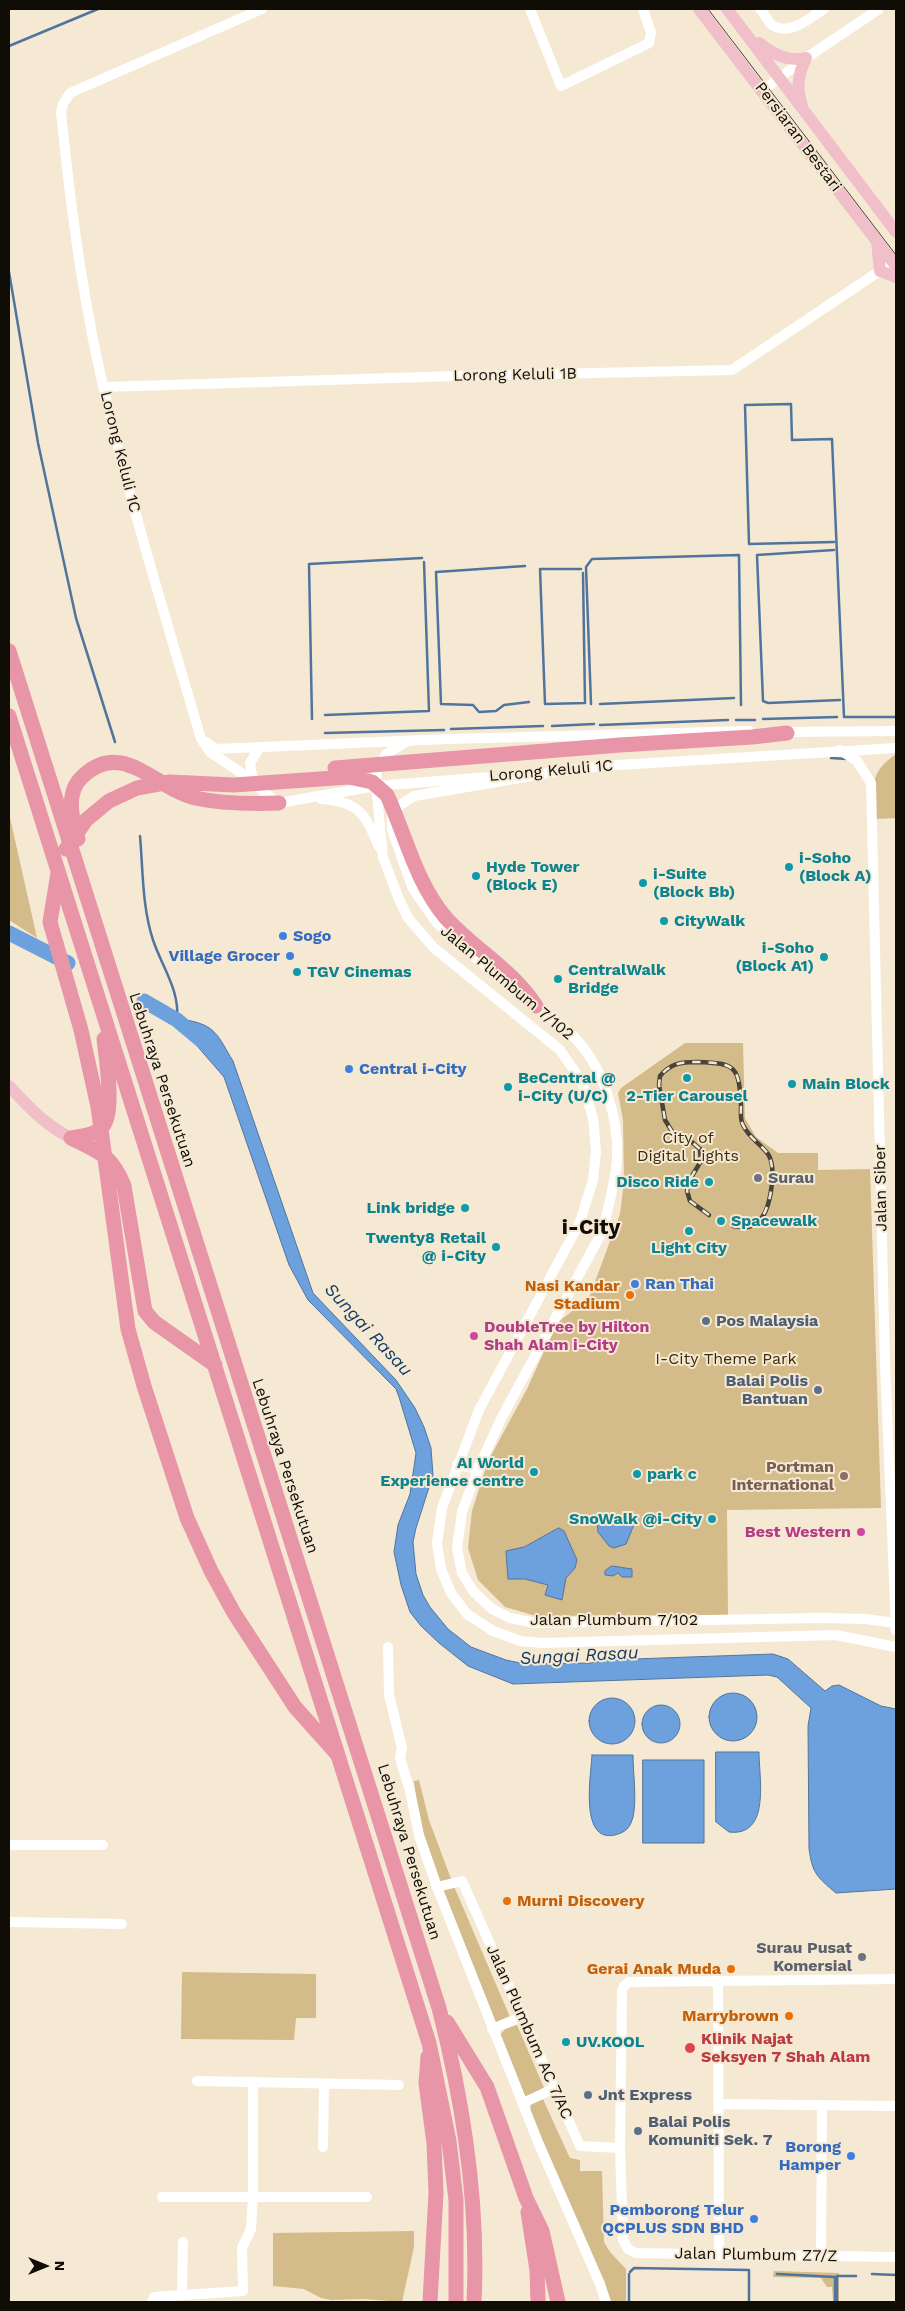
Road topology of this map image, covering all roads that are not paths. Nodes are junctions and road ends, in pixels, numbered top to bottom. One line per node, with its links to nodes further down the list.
1 (262, 9): 19 (street, Lorong Keluli 1C)
2 (530, 9): 3 (street)
3 (643, 9)
4 (700, 9): 12 (main road, Persiaran Bestari)
5 (727, 9): 9 (main road, Persiaran Bestari)
6 (760, 9): 7 (street)
7 (824, 9)
8 (880, 9): 10 (street)
9 (747, 34): 10 (main road); 11 (main road, Persiaran Bestari)
10 (806, 58): 11 (street); 13 (main road)
11 (779, 78): 12 (street); 13 (main road, Persiaran Bestari)
12 (762, 91): 15 (main road, Persiaran Bestari)
13 (804, 111): 14 (main road, Persiaran Bestari)
14 (896, 232)
15 (878, 242): 16 (main road, Persiaran Bestari); 17 (main road)
16 (895, 264): 17 (street, Lorong Keluli 1B)
17 (880, 271): 18 (main road); 19 (street, Lorong Keluli 1B)
18 (896, 277)
19 (104, 387): 24 (street, Lorong Keluli 1C)
20 (9, 651): 36 (highway, Lebuhraya Persekutuan)
21 (9, 716): 38 (highway)
22 (896, 731): 23 (street, Lorong Keluli 1C)
23 (787, 732): 25 (street, Lorong Keluli 1C); 31 (highway)
24 (201, 739): 26 (street, Lorong Keluli 1C); 30 (street)
25 (408, 741): 26 (street, Lorong Keluli 1C); 32 (street)
26 (260, 747): 30 (street)
27 (896, 748): 28 (street, Lorong Keluli 1C)
28 (840, 750): 29 (street, Lorong Keluli 1C); 44 (street, Jalan Siber)
29 (544, 774): 32 (street, Lorong Keluli 1C); 37 (street, Jalan Plumbum 7/102)
30 (252, 780): 34 (street)
31 (192, 782): 37 (highway); 47 (highway)
32 (376, 786): 33 (street, Lorong Keluli 1C); 35 (street, Jalan Plumbum 7/102)
33 (302, 797): 34 (street, Lorong Keluli 1C); 35 (street)
34 (279, 803): 36 (highway)
35 (383, 857): 42 (street, Jalan Plumbum 7/102)
36 (90, 909): 55 (highway, Lebuhraya Persekutuan)
37 (536, 1006): 43 (street, Jalan Plumbum 7/102)
38 (101, 1008): 40 (highway); 41 (highway)
39 (9, 1086): 40 (main road)
40 (71, 1138): 41 (highway)
41 (216, 1365): 47 (highway)
42 (457, 1465): 43 (street); 46 (street, Jalan Plumbum 7/102)
43 (478, 1469): 44 (street, Jalan Plumbum 7/102)
44 (896, 1625)
45 (388, 1647): 50 (street)
46 (896, 1647)
47 (341, 1758): 58 (highway)
48 (9, 1845): 49 (street)
49 (103, 1845)
50 (437, 1887): 56 (street, Jalan Plumbum AC 7/AC); 57 (street)
51 (9, 1922): 52 (street)
52 (122, 1924)
53 (718, 1979): 54 (street); 65 (street); 69 (street)
54 (896, 1979)
55 (439, 2008): 73 (highway); 84 (highway, Lebuhraya Persekutuan)
56 (523, 2016): 57 (street); 63 (street, Jalan Plumbum AC 7/AC)
57 (492, 2029): 64 (street)
58 (429, 2043): 75 (highway); 83 (highway)
59 (197, 2081): 60 (street)
60 (252, 2083): 61 (street); 70 (street)
61 (324, 2084): 62 (street); 68 (street)
62 (399, 2084)
63 (555, 2088): 64 (street); 69 (street, Jalan Plumbum AC 7/AC)
64 (523, 2103): 87 (street)
65 (719, 2104): 66 (street); 76 (street)
66 (822, 2106): 67 (street); 77 (street)
67 (896, 2106)
68 (323, 2147)
69 (620, 2148): 76 (street, Jalan Plumbum Z7/Z)
70 (253, 2196): 71 (street); 72 (street); 79 (street)
71 (162, 2197)
72 (367, 2197)
73 (526, 2198): 85 (highway); 86 (highway)
74 (183, 2242): 79 (street)
75 (434, 2254): 81 (highway); 82 (highway)
76 (719, 2256): 77 (street, Jalan Plumbum Z7/Z)
77 (821, 2256): 78 (street, Jalan Plumbum Z7/Z)
78 (896, 2257)
79 (182, 2295): 80 (street)
80 (152, 2302)
81 (421, 2302)
82 (430, 2302)
83 (456, 2302)
84 (474, 2302)
85 (538, 2302)
86 (558, 2302)
87 (606, 2302)

